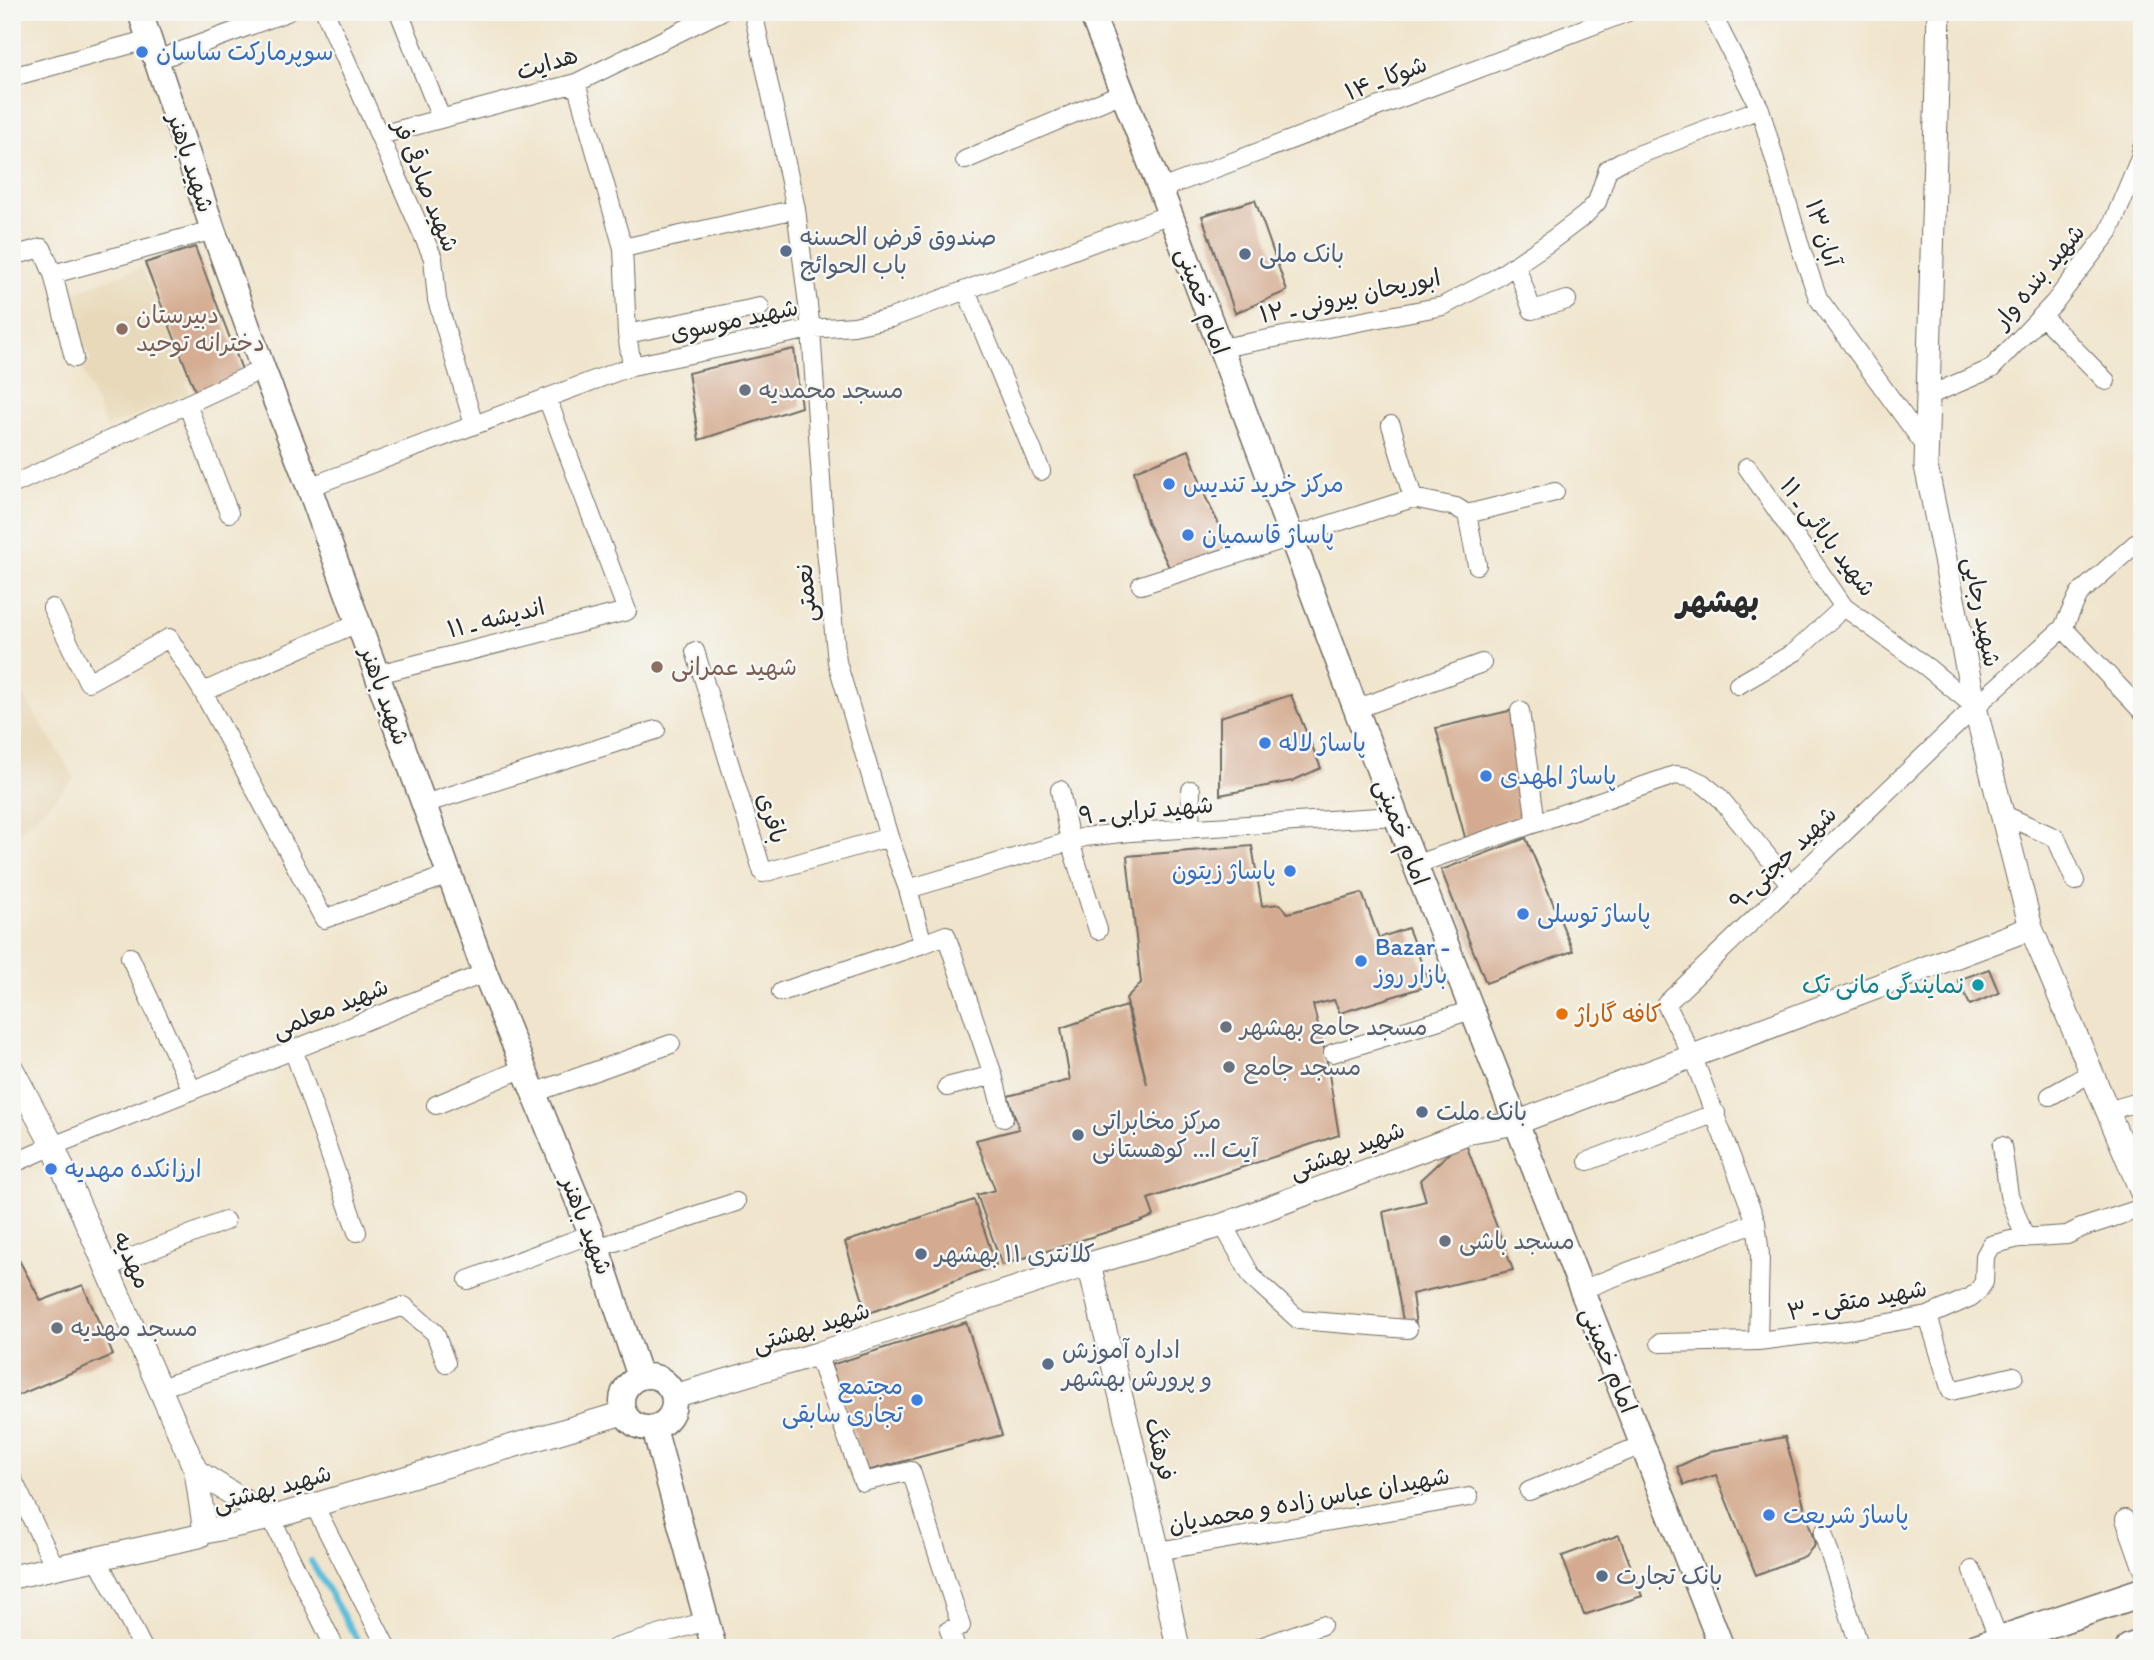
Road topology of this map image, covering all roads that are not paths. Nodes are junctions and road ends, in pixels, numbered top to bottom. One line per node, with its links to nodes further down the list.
1 (140, 12): 11 (main road, شهید باهنر)
2 (287, 12): 11 (street)
3 (325, 12): 17 (street, شهید صادقی فر)
4 (399, 12): 16 (street)
5 (720, 12): 13 (street, هدایت)
6 (753, 12): 21 (street, نعمتی)
7 (1091, 12): 14 (main road, امام خمینی)
8 (1628, 12): 20 (street, شوکا ـ ۱۴)
9 (1711, 12): 15 (street, ۱۳ آبان)
10 (1939, 12): 39 (street, شهید رجایی)
11 (153, 50): 12 (street); 23 (main road, شهید باهنر)
12 (12, 78)
13 (576, 83): 16 (street, هدایت); 24 (street)
14 (1122, 93): 19 (street); 20 (main road, امام خمینی)
15 (1760, 108): 26 (street, ابوریحان بیرونی ـ ۱۲); 44 (street, ۱۳ آبان)
16 (441, 118): 17 (street, هدایت)
17 (380, 135): 42 (street, شهید صادقی فر)
18 (2142, 148): 31 (street, شهید بنده وار)
19 (965, 160)
20 (1161, 189): 22 (main road, امام خمینی)
21 (796, 208): 24 (street); 32 (street, نعمتی)
22 (1170, 214): 28 (street, شهید موسوی); 34 (main road, امام خمینی)
23 (213, 230): 27 (street); 37 (main road, شهید باهنر)
24 (623, 248): 33 (street)
25 (12, 256): 27 (street)
26 (1516, 265): 29 (street); 34 (street, ابوریحان بیرونی ـ ۱۲)
27 (53, 274): 35 (street)
28 (966, 290): 32 (street, شهید موسوی); 46 (street)
29 (1567, 300)
30 (760, 307): 33 (street)
31 (2042, 316): 38 (street); 39 (street, شهید بنده وار)
32 (811, 329): 36 (street, شهید موسوی); 78 (street, نعمتی)
33 (626, 334): 36 (street)
34 (1220, 348): 53 (main road, امام خمینی)
35 (74, 358)
36 (632, 366): 40 (street, شهید موسوی)
37 (263, 369): 41 (street); 48 (main road, شهید باهنر)
38 (2106, 381)
39 (1930, 395): 44 (street, شهید رجایی)
40 (547, 398): 42 (street, شهید موسوی); 63 (street, اندیشه ـ ۱۱)
41 (187, 404): 47 (street); 51 (street)
42 (474, 425): 48 (street, شهید موسوی)
43 (1391, 425): 50 (street)
44 (1926, 447): 66 (street, شهید رجایی)
45 (1747, 467): 57 (street, شهید بابائی ـ ۱۱)
46 (1041, 471)
47 (12, 485)
48 (309, 487): 59 (main road, شهید باهنر)
49 (1555, 492): 52 (street)
50 (1413, 498): 52 (street); 53 (street)
51 (229, 513)
52 (1467, 514): 55 (street)
53 (1292, 537): 56 (street); 67 (main road, امام خمینی)
54 (2142, 538): 60 (street)
55 (1477, 565)
56 (1141, 585)
57 (1844, 607): 64 (street); 66 (street, شهید بابائی ـ ۱۱)
58 (52, 608): 65 (street)
59 (359, 622): 63 (main road, شهید باهنر); 65 (street)
60 (2063, 628): 66 (street, شهید حجتی-۹); 69 (street)
61 (695, 651): 78 (street, باقری)
62 (1482, 663): 67 (street)
63 (377, 674): 73 (main road, شهید باهنر)
64 (1738, 685)
65 (203, 692): 81 (street)
66 (1975, 708): 74 (street, شهید رجایی); 83 (street, شهید حجتی-۹)
67 (1356, 709): 75 (main road, امام خمینی)
68 (1520, 711): 76 (street)
69 (2142, 711)
70 (656, 730): 73 (street)
71 (1059, 790): 79 (street)
72 (1191, 790): 77 (street)
73 (424, 804): 81 (main road, شهید باهنر)
74 (2002, 814): 82 (street); 85 (street, شهید رجایی)
75 (1396, 816): 77 (street, شهید ترابی ـ ۹); 80 (main road, امام خمینی)
76 (1536, 822): 80 (street); 83 (street)
77 (1190, 829): 79 (street, شهید ترابی ـ ۹)
78 (889, 837): 84 (street, نعمتی)
79 (1070, 842): 84 (street, شهید ترابی ـ ۹); 86 (street)
80 (1414, 864): 91 (main road, امام خمینی)
81 (449, 875): 89 (main road, شهید باهنر)
82 (2075, 881)
83 (1791, 885): 95 (street, شهید حجتی-۹)
84 (908, 889): 87 (street, نعمتی)
85 (2031, 928): 95 (street, شهید بهشتی); 98 (street, شهید رجایی)
86 (1097, 930)
87 (923, 944): 90 (street); 99 (street)
88 (130, 957): 101 (street)
89 (485, 973): 93 (street, شهید معلمی); 96 (main road, شهید باهنر)
90 (781, 992)
91 (1472, 1010): 94 (street); 109 (main road, امام خمینی)
92 (671, 1044): 102 (street)
93 (293, 1049): 101 (street, شهید معلمی); 120 (street)
94 (1333, 1053)
95 (1692, 1055): 107 (street); 109 (street, شهید بهشتی)
96 (524, 1068): 102 (main road, شهید باهنر); 105 (street)
97 (12, 1069): 110 (street, مهدیه)
98 (2091, 1073): 103 (street); 106 (street, شهید رجایی)
99 (993, 1074): 100 (street); 108 (street)
100 (947, 1087)
101 (192, 1090): 110 (street, شهید معلمی)
102 (534, 1093): 122 (main road, شهید باهنر)
103 (2050, 1096)
104 (2142, 1101): 106 (street)
105 (436, 1105)
106 (2107, 1111): 114 (street, شهید رجایی)
107 (1716, 1113): 112 (street); 118 (street)
108 (1004, 1118)
109 (1516, 1123): 119 (street, شهید بهشتی); 126 (main road, امام خمینی)
110 (53, 1146): 113 (street, شهید معلمی); 124 (street, مهدیه)
111 (2002, 1146): 121 (street)
112 (1588, 1161)
113 (12, 1164)
114 (2142, 1193)
115 (736, 1202): 122 (street)
116 (2142, 1208): 121 (street, شهید متقی ـ ۳)
117 (225, 1221): 124 (street)
118 (1756, 1222): 126 (street); 129 (street)
119 (1223, 1225): 123 (street, شهید بهشتی); 128 (street)
120 (357, 1232)
121 (2025, 1238): 127 (street, شهید متقی ـ ۳)
122 (594, 1241): 125 (street); 134 (main road, شهید باهنر)
123 (1089, 1264): 131 (street, شهید بهشتی); 149 (street, فرهنگ)
124 (107, 1267): 135 (street, مهدیه)
125 (468, 1280)
126 (1581, 1290): 139 (main road, امام خمینی)
127 (1928, 1316): 129 (street, شهید متقی ـ ۳); 133 (street)
128 (1408, 1329)
129 (1758, 1341): 130 (street, شهید متقی ـ ۳)
130 (1660, 1343)
131 (817, 1354): 136 (street, شهید بهشتی); 166 (street)
132 (446, 1363): 135 (street)
133 (2014, 1376)
134 (640, 1377): 136 (main road); 137 (main road)
135 (160, 1388): 140 (street, مهدیه)
136 (674, 1396): 138 (main road)
137 (623, 1413): 138 (main road); 144 (street, شهید بهشتی)
138 (654, 1428): 156 (main road)
139 (1642, 1445): 142 (street); 169 (main road, امام خمینی)
140 (196, 1471): 145 (street); 147 (street, مهدیه)
141 (12, 1478): 151 (street)
142 (1529, 1491)
143 (1469, 1497): 149 (street, شهیدان عباس زاده و محمدیان)
144 (314, 1505): 145 (street, شهید بهشتی); 163 (street)
145 (271, 1518): 147 (street, شهید بهشتی); 161 (street)
146 (2125, 1519): 152 (street)
147 (205, 1532): 150 (street, شهید بهشتی)
148 (1823, 1532): 170 (street)
149 (1158, 1551): 167 (street, فرهنگ)
150 (97, 1558): 151 (street, شهید بهشتی); 162 (street)
151 (55, 1567): 154 (street, شهید بهشتی)
152 (2142, 1567)
153 (1972, 1570): 159 (street)
154 (12, 1577)
155 (2142, 1592): 158 (main road)
156 (706, 1621): 164 (street); 165 (main road)
157 (1322, 1625): 168 (street)
158 (2054, 1636): 159 (main road)
159 (1988, 1644)
160 (2142, 1644): 171 (main road)
161 (333, 1647)
162 (143, 1648)
163 (387, 1648)
164 (615, 1648)
165 (714, 1648)
166 (956, 1648)
167 (1178, 1648)
168 (1258, 1648)
169 (1722, 1648)
170 (1860, 1648)
171 (2130, 1648)

